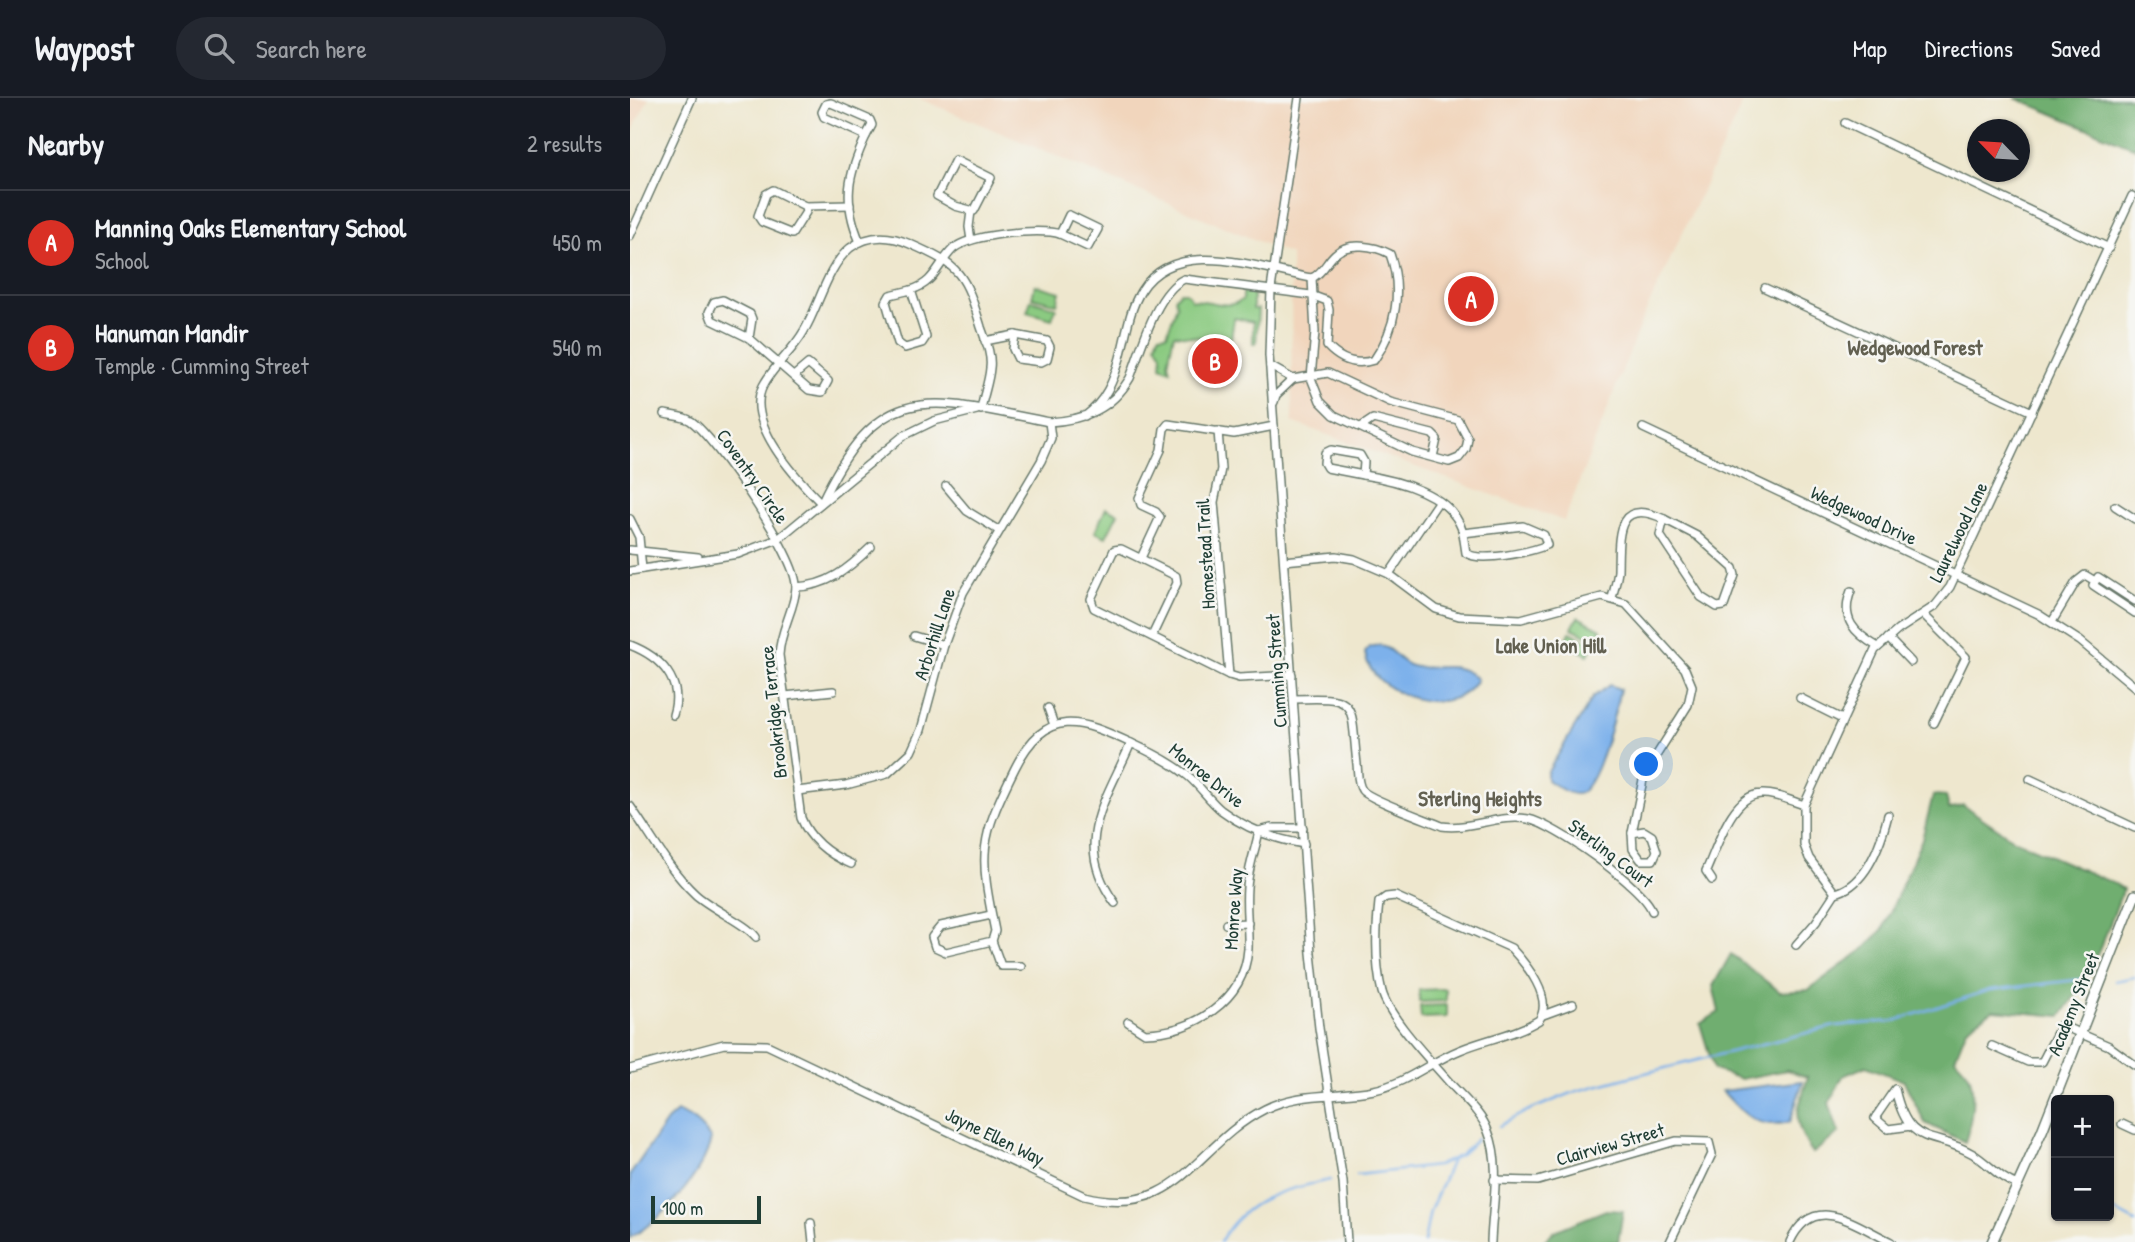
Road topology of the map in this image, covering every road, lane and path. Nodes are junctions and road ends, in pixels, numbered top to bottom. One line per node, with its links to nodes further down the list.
1 (692, 98): 10 (street)
2 (1299, 98): 15 (street, Cumming Street)
3 (1845, 123): 13 (street)
4 (866, 136): 4 (street); 6 (street)
5 (2133, 196): 13 (street, Laurelwood Lane)
6 (850, 205): 7 (street); 12 (street)
7 (805, 206): 7 (street)
8 (971, 211): 8 (street); 11 (street)
9 (1059, 234): 9 (street); 11 (street)
10 (630, 236)
11 (971, 240): 14 (street)
12 (860, 242): 14 (street); 24 (street)
13 (2109, 247): 31 (street, Laurelwood Lane)
14 (945, 259): 19 (street); 23 (street)
15 (1273, 271): 16 (street); 18 (street, Cumming Street); 33 (street)
16 (1312, 278): 20 (street); 20 (street)
17 (1765, 288): 31 (street)
18 (1271, 289): 20 (street); 25 (street, Cumming Street); 33 (street)
19 (911, 290): 19 (street)
20 (1311, 295): 27 (street)
21 (1015, 335): 21 (street); 23 (street)
22 (749, 338): 22 (street); 24 (street)
23 (985, 341): 30 (street)
24 (780, 363): 26 (street); 43 (street)
25 (1270, 366): 28 (street); 29 (street, Cumming Street)
26 (795, 375): 26 (street)
27 (1311, 378): 28 (street); 36 (street); 39 (street)
28 (1293, 379): 29 (street)
29 (1273, 406): 35 (street, Cumming Street)
30 (981, 410): 34 (street); 43 (street); 43 (street)
31 (2032, 412): 60 (street, Laurelwood Lane)
32 (665, 414): 50 (street, Coventry Circle)
33 (1085, 416): 34 (street)
34 (1049, 422): 48 (street, Arborhill Lane)
35 (1274, 426): 38 (street); 56 (street, Cumming Street)
36 (1361, 428): 39 (street); 39 (street)
37 (1643, 428): 60 (street, Wedgewood Drive)
38 (1219, 431): 55 (street); 77 (street, Homestead Trail)
39 (1433, 457)
40 (1363, 475): 40 (street); 42 (street)
41 (946, 486): 48 (street)
42 (1438, 502): 49 (street); 59 (street)
43 (821, 503): 50 (street)
44 (2116, 506): 46 (street)
45 (630, 519): 53 (street)
46 (2135, 519)
47 (1664, 520): 47 (street); 64 (street)
48 (998, 530): 73 (street, Arborhill Lane)
49 (1463, 533): 49 (street)
50 (778, 539): 54 (street); 62 (street)
51 (871, 547): 62 (street)
52 (630, 551): 53 (street)
53 (640, 551): 54 (street); 57 (street)
54 (710, 558): 57 (street)
55 (1141, 558): 70 (street); 70 (street)
56 (1284, 561): 59 (street); 76 (street, Cumming Street)
57 (642, 569): 58 (street)
58 (630, 571)
59 (1389, 574): 64 (street)
60 (1955, 575): 67 (street, Laurelwood Lane); 68 (street, Wedgewood Drive)
61 (2095, 581): 65 (street); 66 (street); 68 (street)
62 (796, 587): 80 (street, Brookridge Terrace)
63 (1851, 591): 74 (street)
64 (1612, 598): 99 (street)
65 (2135, 601)
66 (2135, 613)
67 (1924, 615): 71 (street, Laurelwood Lane); 86 (street)
68 (2052, 622): 78 (street, Wedgewood Drive)
69 (914, 636): 73 (street)
70 (1152, 636): 77 (street)
71 (1888, 638): 74 (street, Laurelwood Lane); 75 (street)
72 (630, 645): 84 (street)
73 (944, 645): 91 (street, Arborhill Lane)
74 (1878, 647): 85 (street, Laurelwood Lane)
75 (1911, 662)
76 (1292, 674): 77 (street); 82 (street, Cumming Street)
77 (1229, 675)
78 (2135, 687)
79 (833, 691): 80 (street)
80 (785, 696): 91 (street, Brookridge Terrace)
81 (1800, 698): 85 (street)
82 (1294, 699): 96 (street, Cumming Street); 106 (street, Sterling Court)
83 (1048, 708): 87 (street)
84 (673, 715)
85 (1842, 719): 93 (street, Laurelwood Lane)
86 (1934, 723)
87 (1055, 725): 88 (street, Monroe Drive); 107 (street)
88 (1130, 743): 98 (street, Monroe Drive); 105 (street)
89 (2030, 779): 97 (street)
90 (1753, 785): 92 (street)
91 (797, 791): 101 (street, Brookridge Terrace)
92 (1755, 794): 93 (street); 102 (street)
93 (1804, 805): 103 (street, Laurelwood Lane)
94 (630, 806): 110 (street)
95 (1888, 815): 103 (street)
96 (1303, 828): 98 (street); 100 (street, Cumming Street)
97 (2135, 828)
98 (1259, 831): 100 (street, Monroe Drive); 108 (street, Monroe Way)
99 (1632, 834)
100 (1304, 844): 122 (street, Cumming Street)
101 (851, 864)
102 (1712, 880)
103 (1835, 893): 112 (street)
104 (2135, 895): 117 (street, Academy Street)
105 (1115, 903)
106 (1653, 911)
107 (992, 915): 111 (street); 111 (street)
108 (1248, 923): 109 (street); 116 (street, Monroe Way)
109 (1226, 924)
110 (757, 937)
111 (992, 941): 113 (street)
112 (1796, 945)
113 (1021, 966)
114 (1573, 1004): 115 (street, Jayne Ellen Way)
115 (1543, 1015): 119 (street, Jayne Ellen Way); 119 (street)
116 (1128, 1022)
117 (2080, 1034): 118 (street); 120 (street); 127 (street, Academy Street)
118 (1993, 1046)
119 (1434, 1065): 122 (street, Jayne Ellen Way); 126 (street)
120 (2135, 1065)
121 (630, 1069): 122 (street, Jayne Ellen Way)
122 (1329, 1095): 130 (street, Cumming Street)
123 (2122, 1124): 125 (street)
124 (1911, 1126): 124 (street); 127 (street)
125 (2135, 1130)
126 (1494, 1180): 131 (street); 132 (street, Clairview Street)
127 (2018, 1185): 135 (street, Academy Street)
128 (811, 1223): 129 (street)
129 (814, 1242)
130 (1346, 1242)
131 (1491, 1242)
132 (1670, 1242)
133 (1790, 1242): 134 (street)
134 (1891, 1242)
135 (1992, 1242)

